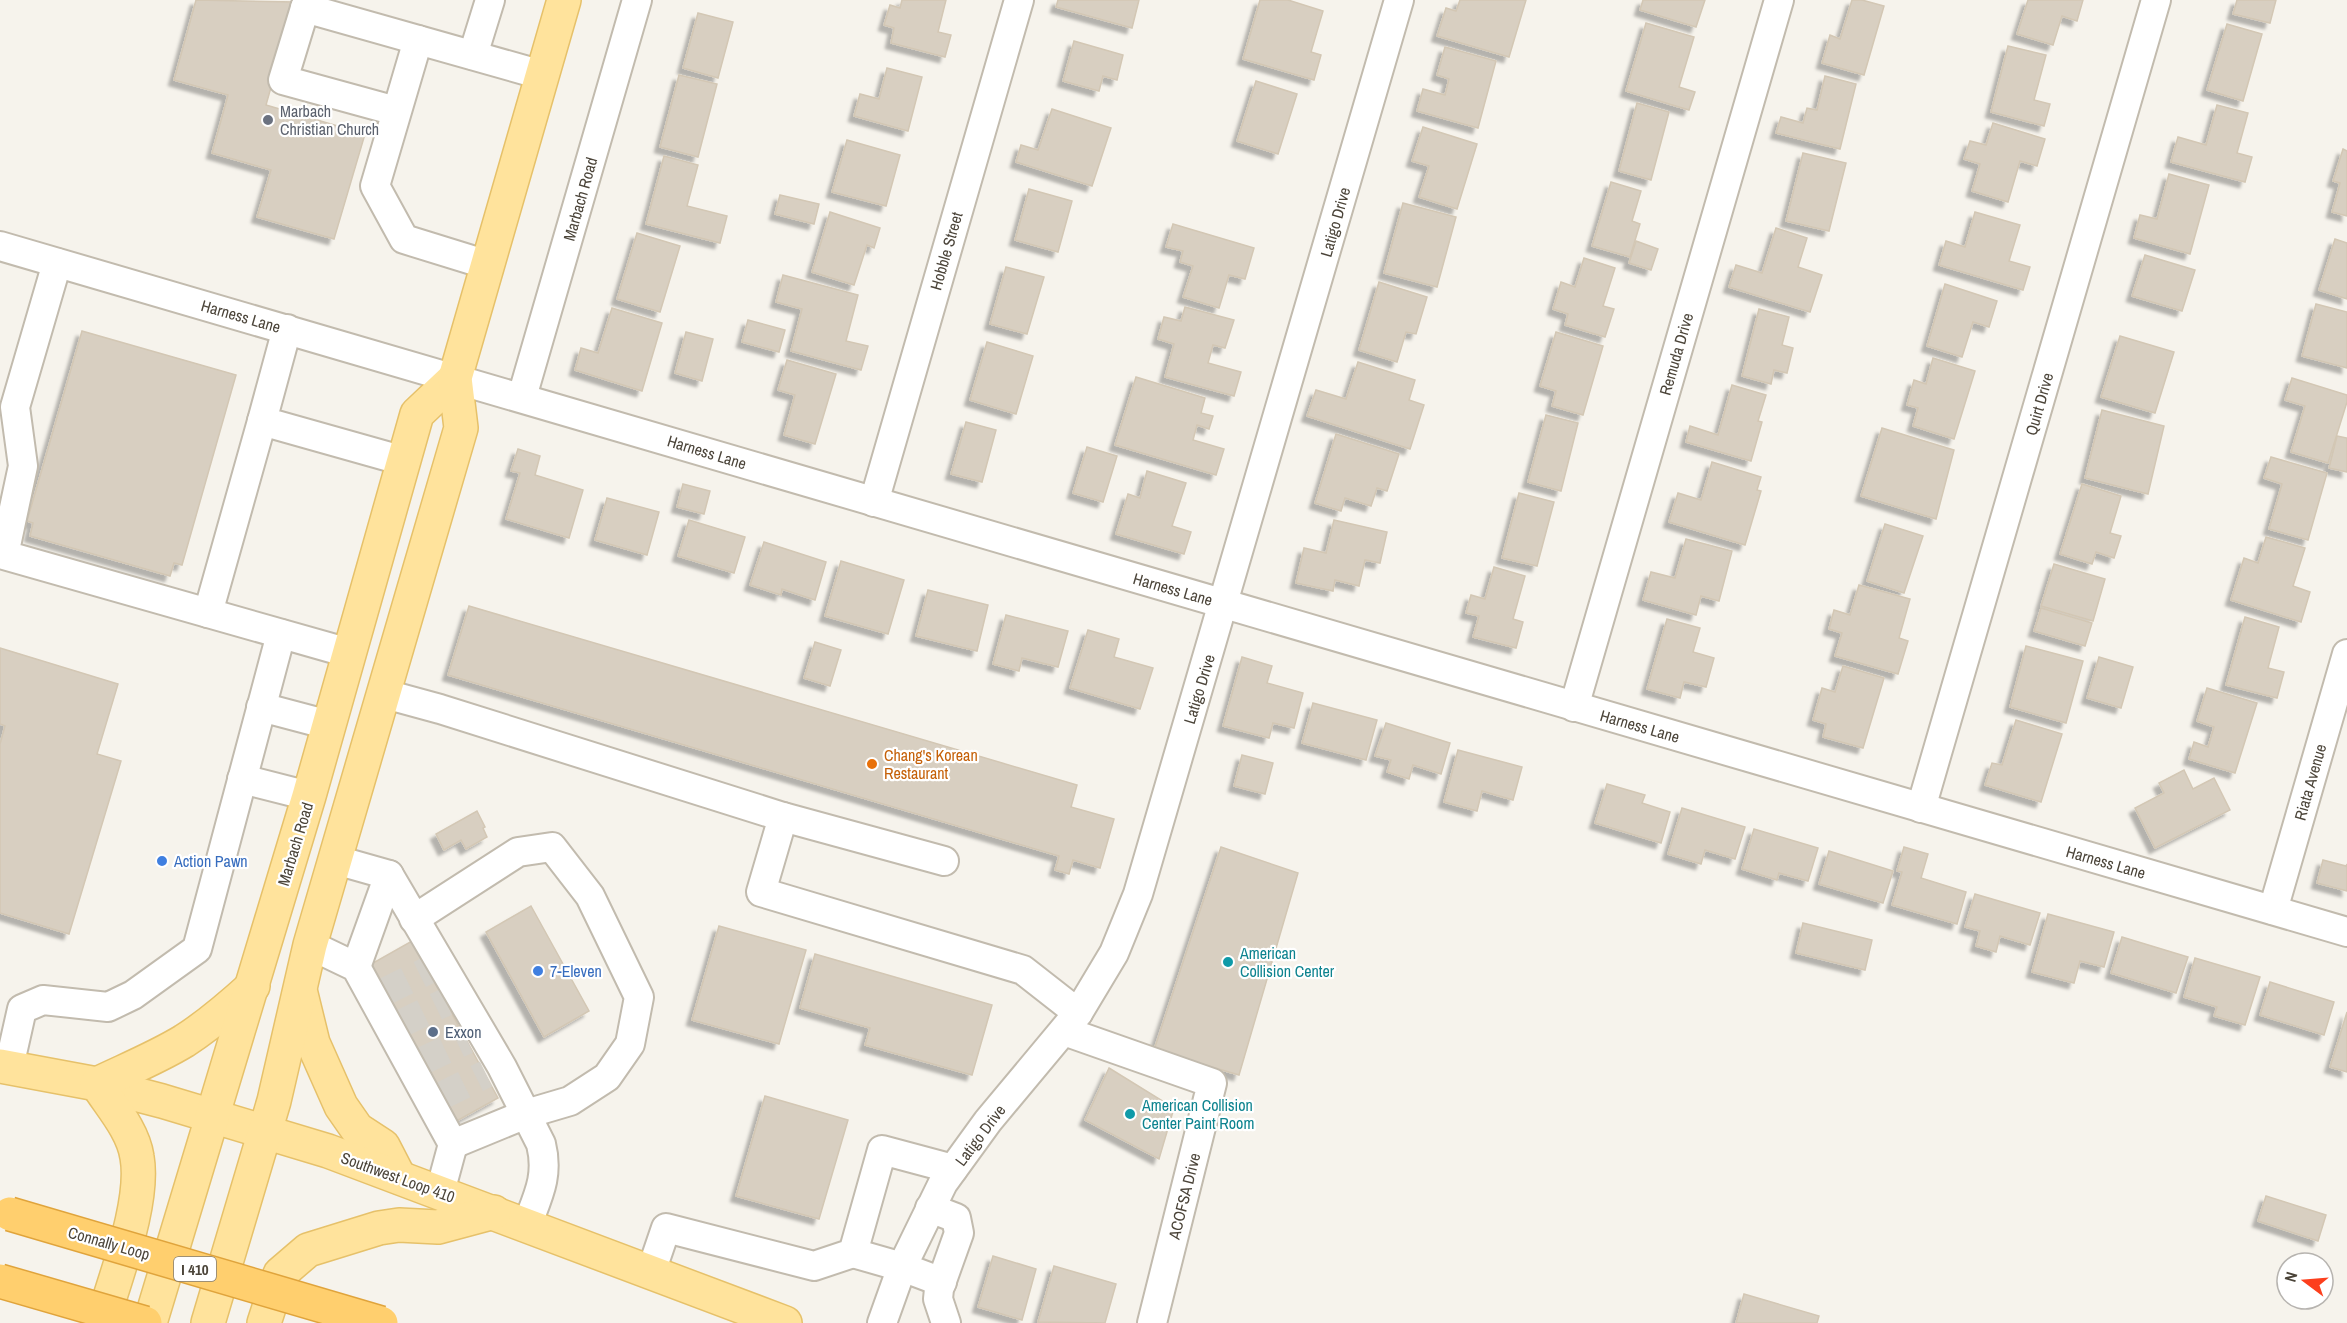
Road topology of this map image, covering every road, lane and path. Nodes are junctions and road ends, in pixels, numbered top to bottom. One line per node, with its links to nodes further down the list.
1 (490, 0): 10 (street)
2 (564, 0): 11 (main road)
3 (637, 0): 18 (street, Marbach Road)
4 (1019, 0): 21 (street, Hobble Street)
5 (1399, 0): 22 (street, Latigo Drive)
6 (1779, 0): 29 (street, Remuda Drive)
7 (2156, 0): 33 (street, Quirt Drive)
8 (307, 4): 9 (street); 12 (street)
9 (418, 40): 10 (street); 12 (street)
10 (473, 55): 11 (street)
11 (542, 75): 15 (main road)
12 (396, 111): 15 (street)
13 (0, 246): 14 (street, Harness Lane)
14 (57, 262): 16 (street, Harness Lane); 23 (street)
15 (488, 265): 17 (main road)
16 (287, 329): 17 (street, Harness Lane); 19 (street)
17 (455, 378): 18 (street, Harness Lane); 20 (main road, Marbach Road); 27 (main road)
18 (522, 398): 21 (street, Harness Lane)
19 (262, 421): 20 (street); 23 (street)
20 (404, 461): 25 (main road, Marbach Road)
21 (874, 502): 22 (street, Harness Lane)
22 (1224, 604): 29 (street, Harness Lane); 45 (street, Latigo Drive)
23 (208, 613): 24 (street)
24 (280, 634): 25 (street); 28 (street)
25 (349, 653): 30 (main road, Marbach Road)
26 (2347, 654): 38 (street, Riata Avenue)
27 (385, 694): 34 (street); 35 (main road)
28 (261, 707): 30 (street); 31 (street)
29 (1574, 707): 33 (street, Harness Lane)
30 (329, 725): 32 (main road, Marbach Road)
31 (242, 779): 32 (street); 46 (street)
32 (309, 796): 43 (main road, Marbach Road)
33 (1921, 808): 38 (street, Harness Lane)
34 (783, 816): 36 (street); 45 (street)
35 (336, 860): 37 (street); 41 (main road)
36 (944, 861)
37 (389, 875): 39 (street); 42 (street)
38 (2272, 910): 40 (street, Harness Lane)
39 (414, 919): 48 (street); 48 (street)
40 (2347, 932)
41 (310, 945): 42 (street); 44 (main road)
42 (356, 967): 51 (street)
43 (252, 986): 47 (main road); 49 (main road, Marbach Road)
44 (299, 987): 50 (main road); 53 (main road)
45 (1071, 1022): 52 (street, Latigo Drive); 73 (street, ACOFSA Drive)
46 (5, 1066): 47 (main road, Southwest Loop 410)
47 (97, 1084): 49 (main road, Southwest Loop 410); 64 (main road)
48 (526, 1114): 51 (street); 58 (street)
49 (212, 1116): 50 (main road, Southwest Loop 410); 66 (main road, Marbach Road)
50 (265, 1132): 53 (main road, Southwest Loop 410); 67 (main road)
51 (453, 1144): 54 (street)
52 (953, 1169): 55 (street, Latigo Drive); 59 (street)
53 (399, 1177): 54 (main road, Southwest Loop 410)
54 (440, 1192): 56 (main road, Southwest Loop 410)
55 (930, 1208): 60 (street, Latigo Drive); 63 (street)
56 (494, 1212): 58 (main road, Southwest Loop 410); 68 (main road)
57 (10, 1214): 69 (highway, Connally Loop / I 410, bridge)
58 (527, 1225): 61 (main road, Southwest Loop 410)
59 (853, 1253): 60 (street); 61 (street)
60 (902, 1267): 63 (street); 71 (street, Latigo Drive)
61 (651, 1272): 70 (main road, Southwest Loop 410)
62 (0, 1281): 65 (highway, bridge)
63 (942, 1282): 72 (street)
64 (102, 1323)
65 (145, 1323)
66 (150, 1323)
67 (208, 1323)
68 (264, 1323)
69 (381, 1323)
70 (785, 1323)
71 (882, 1323)
72 (946, 1323)
73 (1152, 1323)

